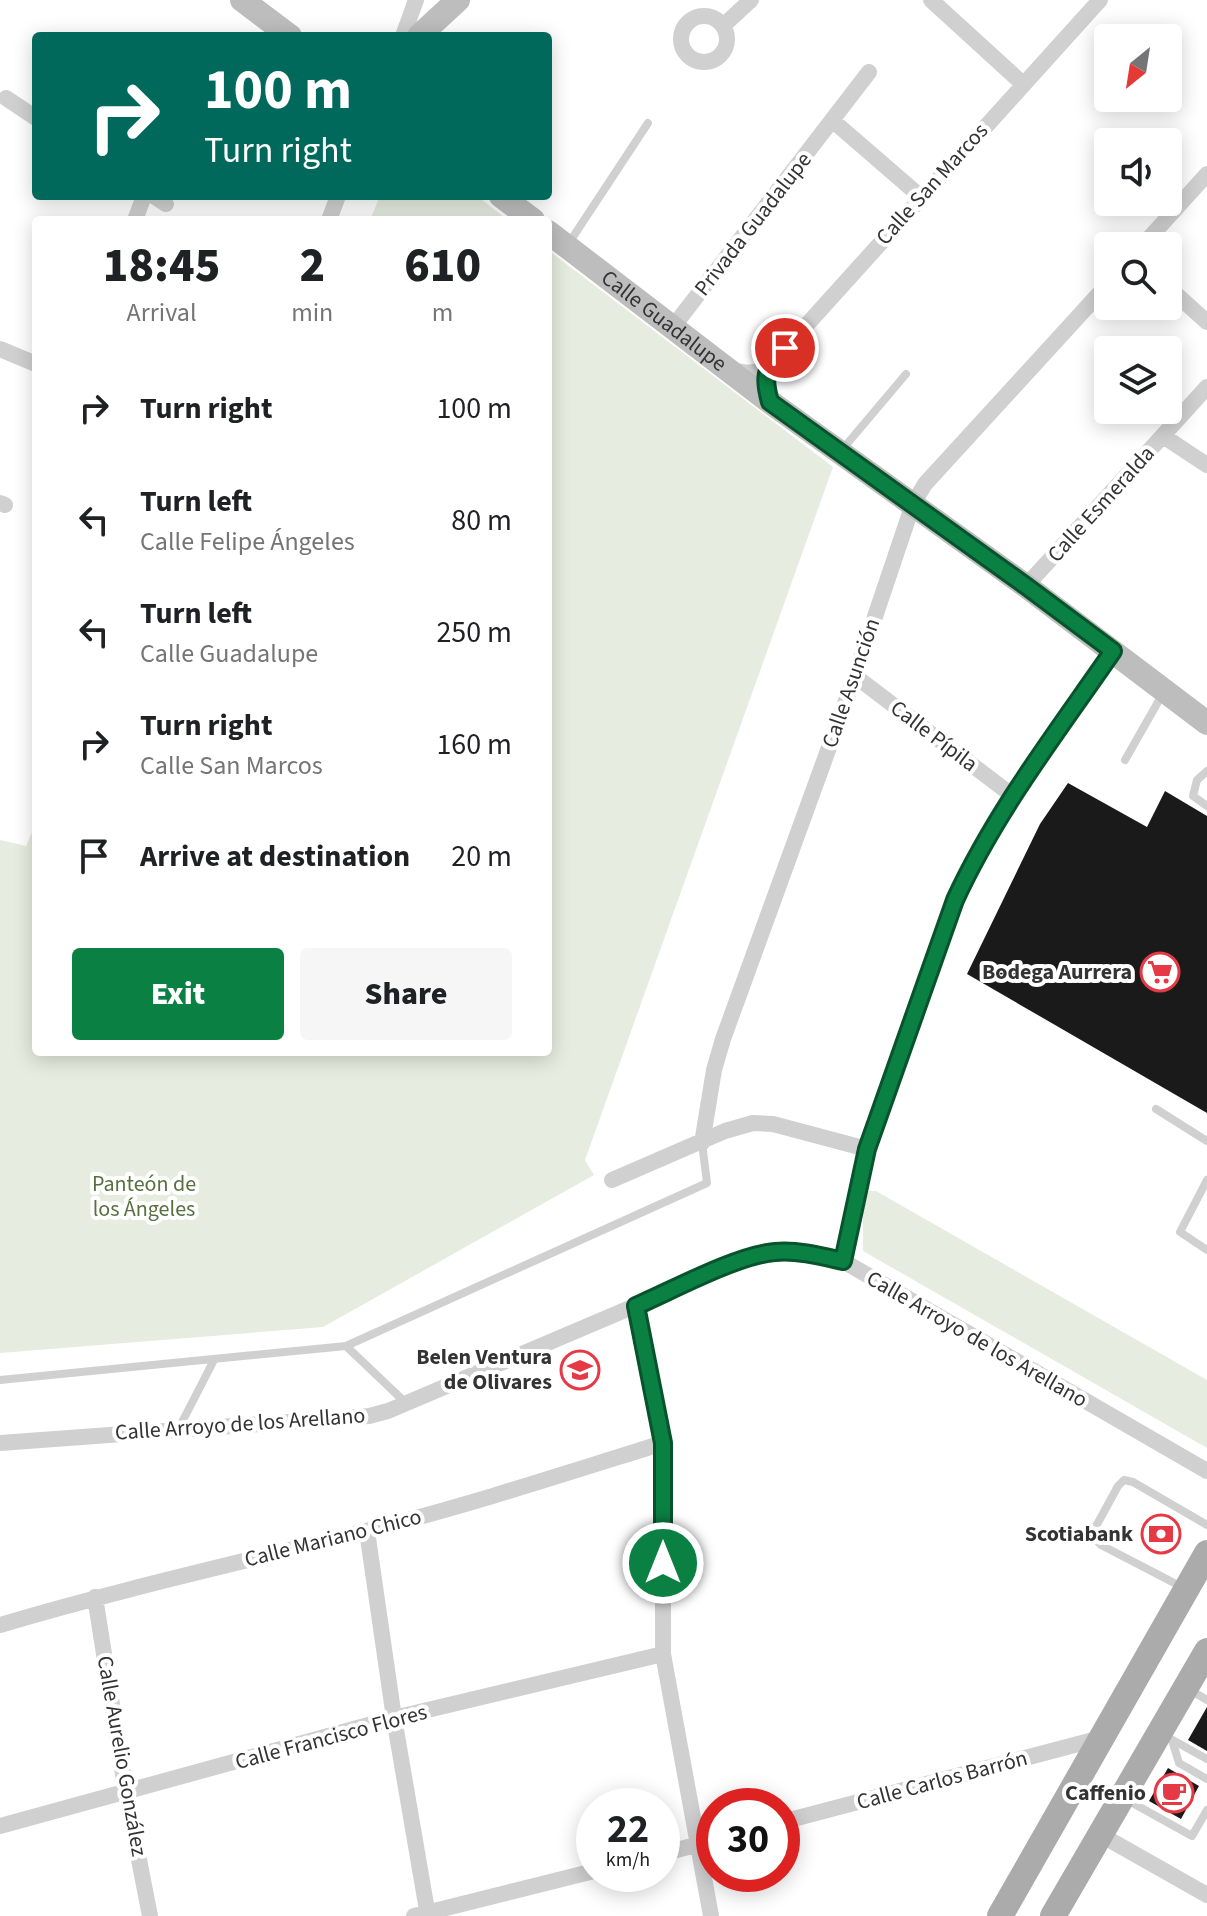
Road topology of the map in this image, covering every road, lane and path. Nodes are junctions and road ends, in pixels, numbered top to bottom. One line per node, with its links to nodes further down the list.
1 (242, 0): 8 (street)
2 (416, 0): 9 (street)
3 (458, 0): 10 (street)
4 (751, 0): 7 (street)
5 (931, 0): 12 (street)
6 (1100, 0): 12 (street, Calle San Marcos)
7 (723, 26)
8 (285, 32)
9 (404, 32)
10 (423, 32)
11 (869, 72): 15 (street, Privada Guadalupe)
12 (1023, 84): 18 (street, Calle San Marcos)
13 (6, 98): 14 (street)
14 (32, 115)
15 (832, 120): 18 (street); 26 (street, Privada Guadalupe)
16 (648, 123): 22 (lane)
17 (1207, 174): 21 (street)
18 (921, 197): 30 (street, Calle San Marcos)
19 (506, 200): 20 (street)
20 (528, 216)
21 (1155, 232)
22 (558, 239): 26 (street, Calle Guadalupe)
23 (1094, 299): 37 (street, Calle Asunción)
24 (1182, 300): 25 (street)
25 (1207, 322)
26 (673, 327): 29 (street, Calle Guadalupe)
27 (0, 349): 28 (street)
28 (32, 362)
29 (730, 370): 30 (street); 33 (street, Calle Guadalupe)
30 (766, 370): 33 (street)
31 (906, 374): 35 (lane)
32 (1207, 387): 34 (street, Calle Esmeralda)
33 (770, 402): 35 (street, Calle Guadalupe)
34 (1163, 436): 36 (street); 38 (street, Calle Esmeralda)
35 (840, 452): 37 (street, Calle Guadalupe)
36 (1207, 465)
37 (913, 504): 38 (street, Calle Guadalupe); 40 (street, Calle Asunción)
38 (1026, 586): 39 (street, Calle Guadalupe)
39 (1113, 651): 41 (street, Calle Guadalupe); 45 (street)
40 (855, 676): 45 (street, Calle Pípila); 49 (street, Calle Asunción)
41 (1165, 691): 42 (street, Calle Guadalupe); 43 (lane)
42 (1205, 718)
43 (1125, 760)
44 (1207, 771): 46 (lane)
45 (1013, 796): 50 (street)
46 (1207, 806)
47 (1156, 1109): 48 (lane)
48 (1207, 1141)
49 (702, 1143): 50 (street); 51 (street); 56 (lane)
50 (867, 1149): 54 (street)
51 (612, 1180)
52 (1207, 1180): 53 (lane)
53 (1207, 1250)
54 (843, 1261): 55 (street, Calle Arroyo de los Arellano); 63 (street, Calle Arroyo de los Arellano)
55 (636, 1306): 59 (street, Calle Arroyo de los Arellano); 62 (street)
56 (346, 1346): 57 (lane); 59 (lane)
57 (214, 1360): 58 (lane); 60 (lane)
58 (0, 1380)
59 (407, 1404): 60 (street, Calle Arroyo de los Arellano)
60 (179, 1428): 61 (street, Calle Arroyo de los Arellano)
61 (0, 1443)
62 (663, 1443): 65 (street, Calle Mariano Chico); 71 (street)
63 (1207, 1471)
64 (1207, 1525): 67 (lane)
65 (367, 1531): 68 (street, Calle Mariano Chico); 73 (street)
66 (1207, 1553): 67 (main road)
67 (1186, 1589): 75 (main road)
68 (95, 1597): 69 (street, Calle Mariano Chico); 78 (street, Calle Aurelio González)
69 (0, 1625)
70 (1207, 1651): 72 (main road)
71 (663, 1654): 73 (street, Calle Francisco Flores); 79 (street)
72 (1197, 1694): 74 (main road)
73 (394, 1718): 78 (street, Calle Francisco Flores); 88 (street)
74 (1166, 1736): 76 (lane); 77 (lane); 80 (main road)
75 (1101, 1738): 82 (street, Calle Carlos Barrón); 91 (main road)
76 (1207, 1759)
77 (1207, 1779)
78 (126, 1793): 83 (street, Calle Francisco Flores); 89 (street, Calle Aurelio González)
79 (696, 1798)
80 (1123, 1798): 81 (lane); 84 (main road)
81 (1207, 1810)
82 (800, 1817)
83 (0, 1826)
84 (1101, 1835): 87 (street); 92 (main road)
85 (576, 1876): 88 (street)
86 (709, 1892): 90 (street)
87 (1207, 1895)
88 (423, 1915)
89 (150, 1916)
90 (711, 1916)
91 (1000, 1916)
92 (1053, 1916)

